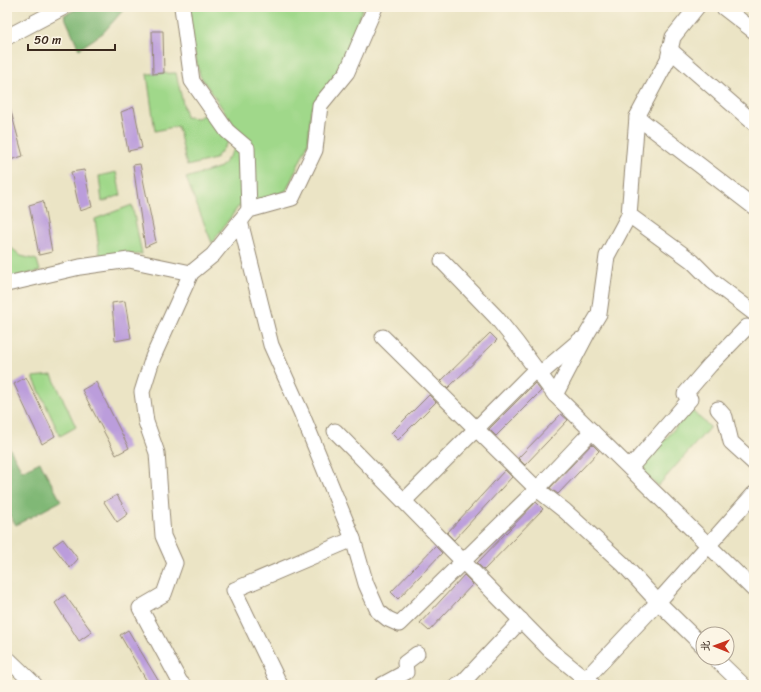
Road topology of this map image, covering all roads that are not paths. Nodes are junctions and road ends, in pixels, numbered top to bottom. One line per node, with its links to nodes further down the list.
1 (64, 7): 7 (street)
2 (182, 7): 12 (street)
3 (376, 7): 12 (street)
4 (697, 7): 8 (street)
5 (723, 7): 6 (street)
6 (754, 31)
7 (7, 38)
8 (670, 49): 9 (street); 10 (street)
9 (637, 117): 11 (street); 13 (street)
10 (754, 123)
11 (754, 207)
12 (244, 215): 15 (street); 32 (street)
13 (629, 215): 17 (street); 19 (street)
14 (442, 261): 21 (street)
15 (191, 273): 16 (street); 44 (street)
16 (7, 284)
17 (754, 314): 18 (street)
18 (751, 331): 28 (street)
19 (587, 334): 21 (street); 22 (street)
20 (383, 337): 24 (street)
21 (538, 372): 22 (street); 24 (street)
22 (555, 395): 25 (street)
23 (718, 409): 27 (street)
24 (476, 428): 29 (street); 31 (street)
25 (592, 430): 28 (street); 29 (street)
26 (335, 431): 31 (street)
27 (754, 463)
28 (630, 468): 33 (street)
29 (538, 489): 34 (street); 36 (street)
30 (754, 494): 33 (street)
31 (404, 501): 34 (street)
32 (353, 539): 34 (street); 45 (street)
33 (709, 546): 35 (street); 36 (street)
34 (463, 561): 37 (street)
35 (754, 590)
36 (658, 602): 38 (street); 42 (street)
37 (521, 620): 42 (street); 47 (street)
38 (695, 638)
39 (417, 654): 46 (street)
40 (7, 658): 43 (street)
41 (723, 666): 48 (street)
42 (586, 683)
43 (36, 685)
44 (183, 685)
45 (280, 685)
46 (382, 685)
47 (458, 685)
48 (743, 685)

